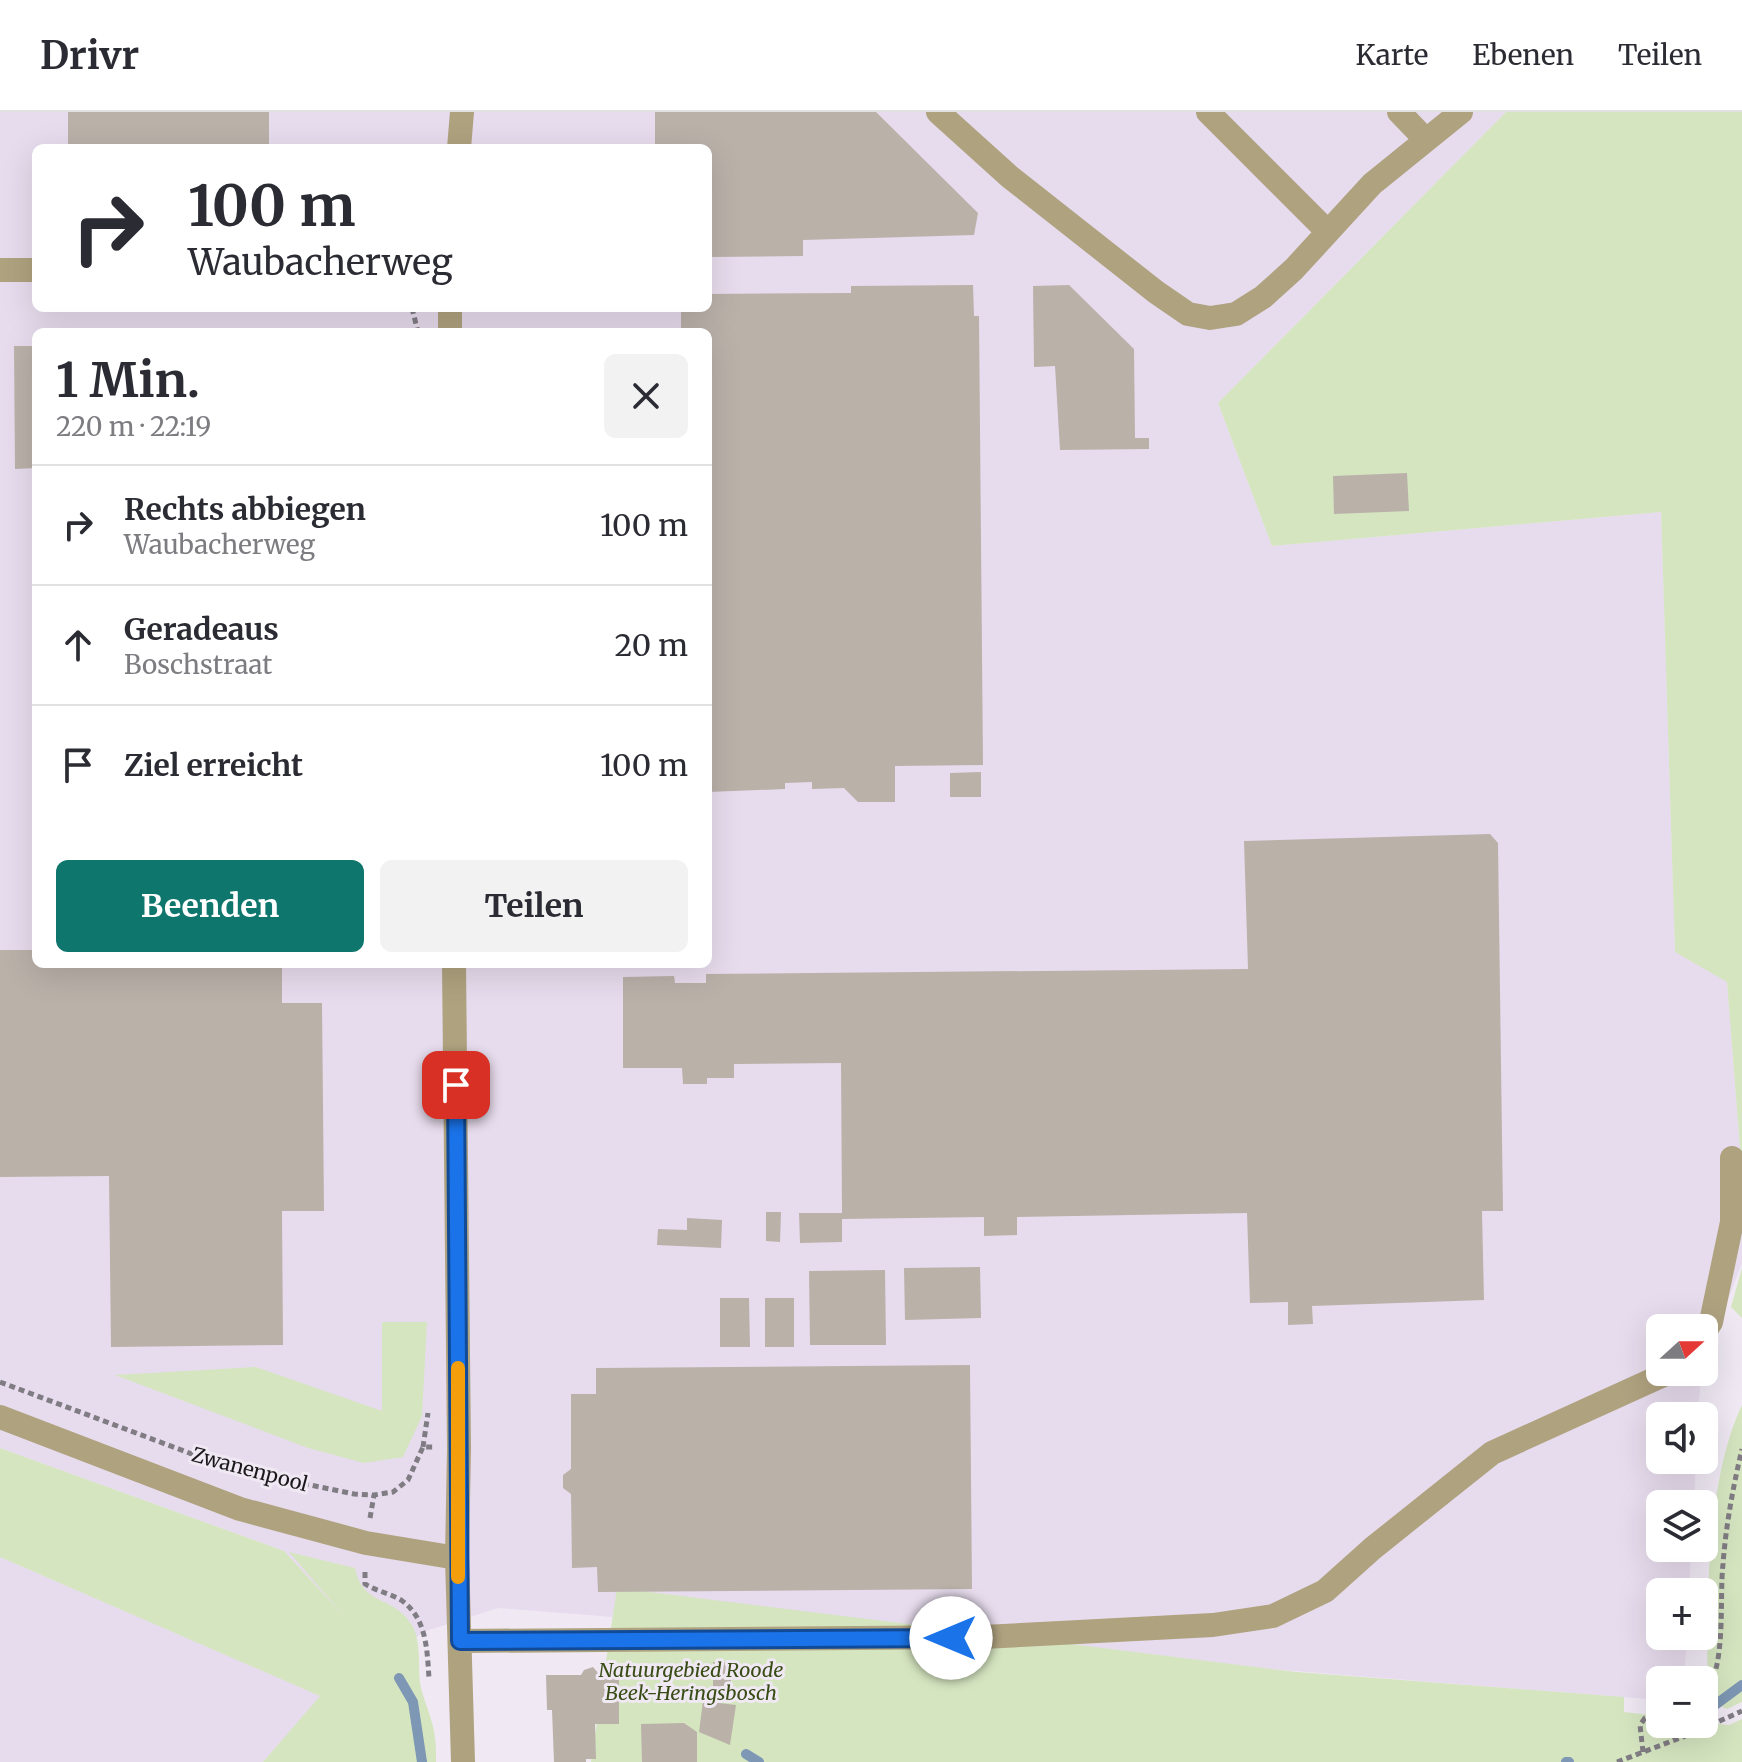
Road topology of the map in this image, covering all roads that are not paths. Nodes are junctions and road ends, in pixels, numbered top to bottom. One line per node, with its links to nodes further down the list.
1 (462, 112): 7 (street)
2 (938, 112): 8 (street)
3 (1208, 112): 8 (street)
4 (1399, 112): 6 (street)
5 (1461, 112): 6 (street)
6 (1426, 140): 8 (street)
7 (459, 144)
8 (1328, 232)
9 (0, 270): 10 (street)
10 (32, 270)
11 (454, 968): 16 (street)
12 (1732, 1158): 13 (street)
13 (1713, 1314)
14 (1646, 1383): 17 (street)
15 (0, 1417): 16 (street, Zwanenpool)
16 (457, 1558): 17 (street)
17 (460, 1641): 18 (street)
18 (463, 1762)

